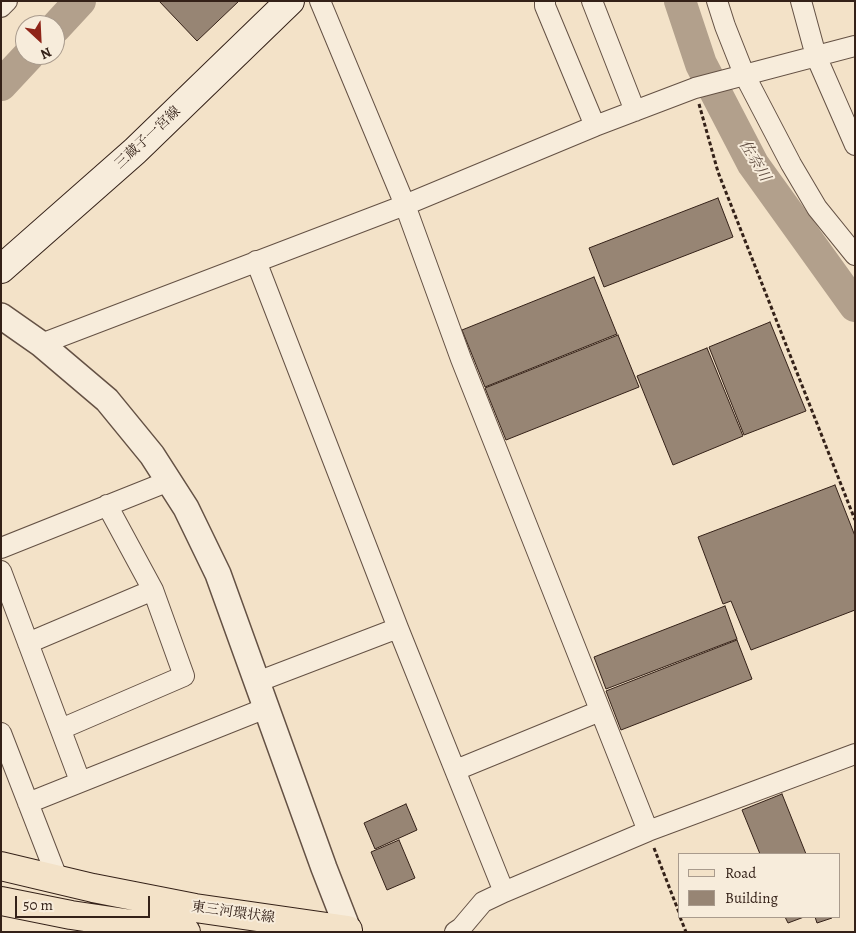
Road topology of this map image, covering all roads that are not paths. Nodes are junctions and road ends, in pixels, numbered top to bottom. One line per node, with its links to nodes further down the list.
1 (7, 1): 8 (street)
2 (290, 1): 18 (main road, 三蔵子一宮線)
3 (320, 1): 15 (street)
4 (545, 1): 13 (street)
5 (592, 1): 12 (street)
6 (717, 1): 11 (street)
7 (801, 1): 10 (street)
8 (1, 7)
9 (855, 46): 10 (street)
10 (816, 56): 11 (street); 14 (street)
11 (741, 74): 12 (street); 16 (street)
12 (634, 111): 13 (street)
13 (595, 126): 15 (street)
14 (855, 145)
15 (405, 205): 17 (street); 30 (street)
16 (855, 255)
17 (256, 261): 20 (street); 26 (street)
18 (1, 269)
19 (1, 316): 20 (street)
20 (41, 344): 21 (street)
21 (169, 481): 22 (street); 28 (street)
22 (108, 505): 23 (street); 25 (street)
23 (1, 548)
24 (1, 571): 27 (street)
25 (153, 590): 27 (street); 31 (street)
26 (398, 628): 28 (street); 34 (street)
27 (28, 643): 31 (street)
28 (257, 682): 29 (street)
29 (266, 708): 35 (street); 43 (street)
30 (600, 711): 34 (street); 37 (street)
31 (61, 729): 35 (street)
32 (1, 733): 36 (street)
33 (855, 754): 37 (street)
34 (456, 770): 40 (street)
35 (80, 781): 36 (street)
36 (28, 803): 39 (street)
37 (648, 831): 40 (street)
38 (1, 866): 39 (main road, 東三河環状線)
39 (58, 880): 43 (main road, 東三河環状線)
40 (504, 892): 45 (street)
41 (1, 901): 42 (main road, 東三河環状線)
42 (74, 923): 44 (main road, 東三河環状線)
43 (352, 931)
44 (186, 932)
45 (455, 932)

